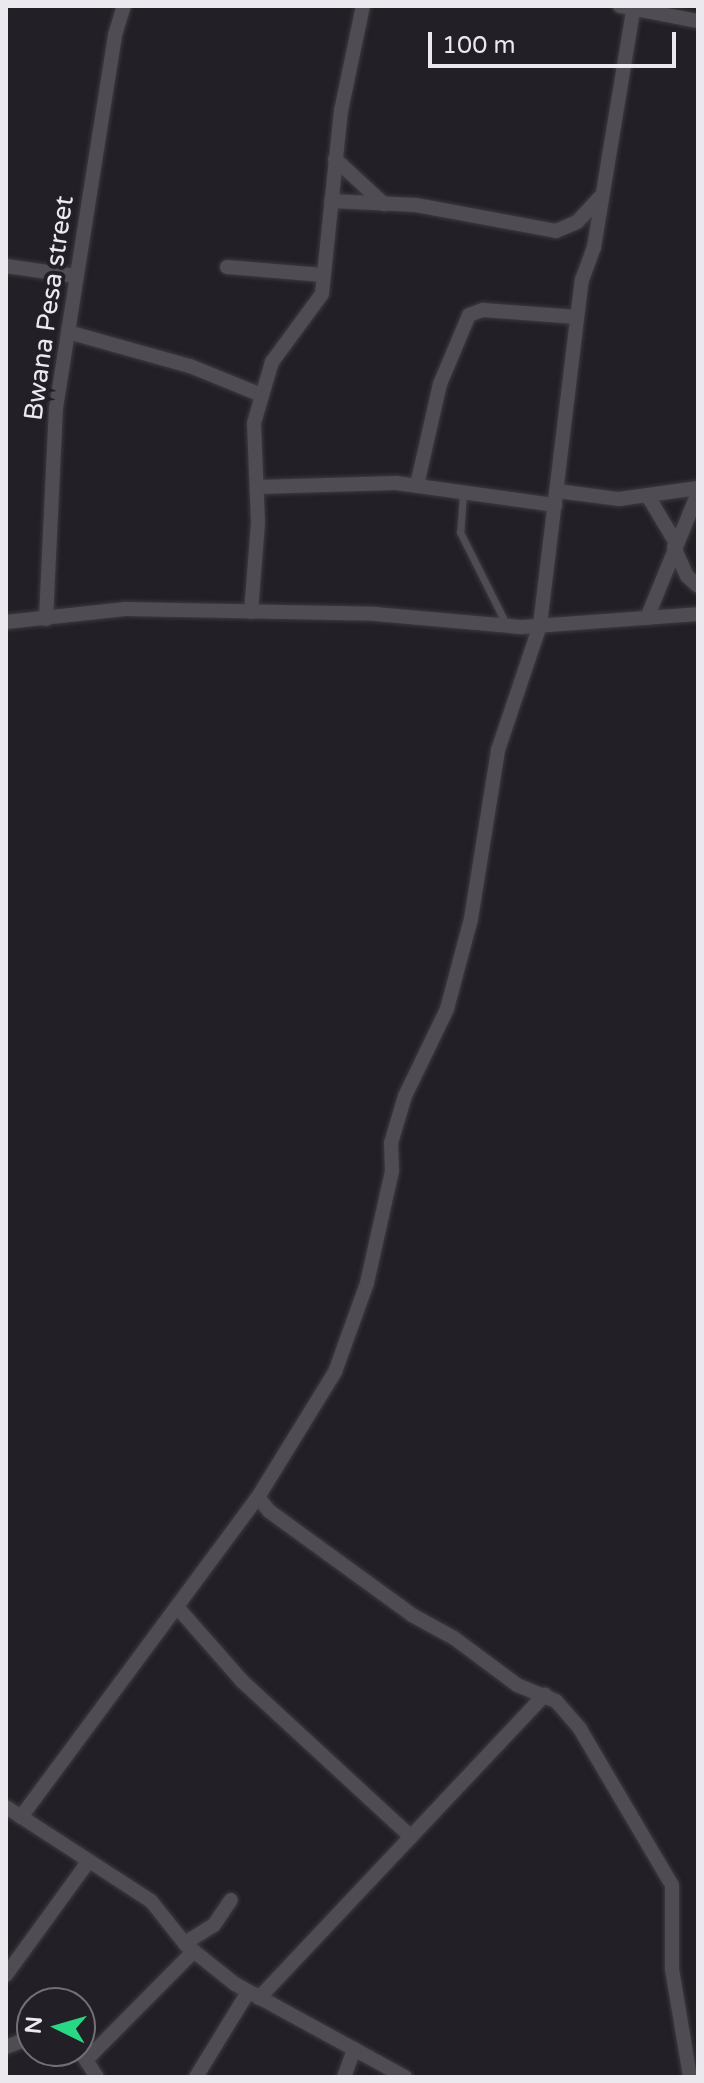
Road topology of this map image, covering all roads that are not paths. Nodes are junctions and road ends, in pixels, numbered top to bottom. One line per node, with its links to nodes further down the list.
1 (124, 6): 12 (street, Bwana Pesa street)
2 (363, 6): 5 (street)
3 (630, 7): 4 (street); 6 (street)
4 (698, 21)
5 (335, 159): 7 (street); 8 (street)
6 (599, 198): 8 (street); 13 (street)
7 (331, 201): 8 (street); 11 (street)
8 (384, 204)
9 (6, 266): 12 (street)
10 (227, 267): 11 (street)
11 (323, 275): 15 (street)
12 (75, 276): 14 (street, Bwana Pesa street)
13 (577, 317): 16 (street); 20 (street)
14 (68, 332): 15 (street); 27 (street, Bwana Pesa street)
15 (261, 395): 17 (street)
16 (417, 485): 17 (street); 19 (street)
17 (258, 487): 24 (street)
18 (698, 491): 21 (street); 22 (street)
19 (463, 493): 20 (street); 30 (lane)
20 (556, 498): 21 (street); 29 (street)
21 (649, 498): 22 (street)
22 (675, 545): 23 (street); 26 (street)
23 (698, 586)
24 (251, 612): 27 (street); 30 (street)
25 (698, 614): 26 (street)
26 (647, 618): 29 (street)
27 (46, 619): 28 (street)
28 (6, 622)
29 (540, 625): 30 (street); 31 (street)
30 (507, 626)
31 (258, 1497): 32 (street); 33 (street)
32 (177, 1607): 35 (street); 36 (street)
33 (545, 1694): 36 (street); 47 (street)
34 (6, 1807): 35 (street)
35 (21, 1817): 37 (street)
36 (411, 1837): 41 (street)
37 (88, 1862): 39 (street); 40 (street)
38 (231, 1900): 39 (street)
39 (189, 1947): 41 (street); 42 (street)
40 (6, 1975)
41 (253, 1995): 43 (street); 44 (street)
42 (96, 2042)
43 (354, 2049): 45 (street); 46 (street)
44 (196, 2077)
45 (344, 2077)
46 (405, 2077)
47 (690, 2077)

